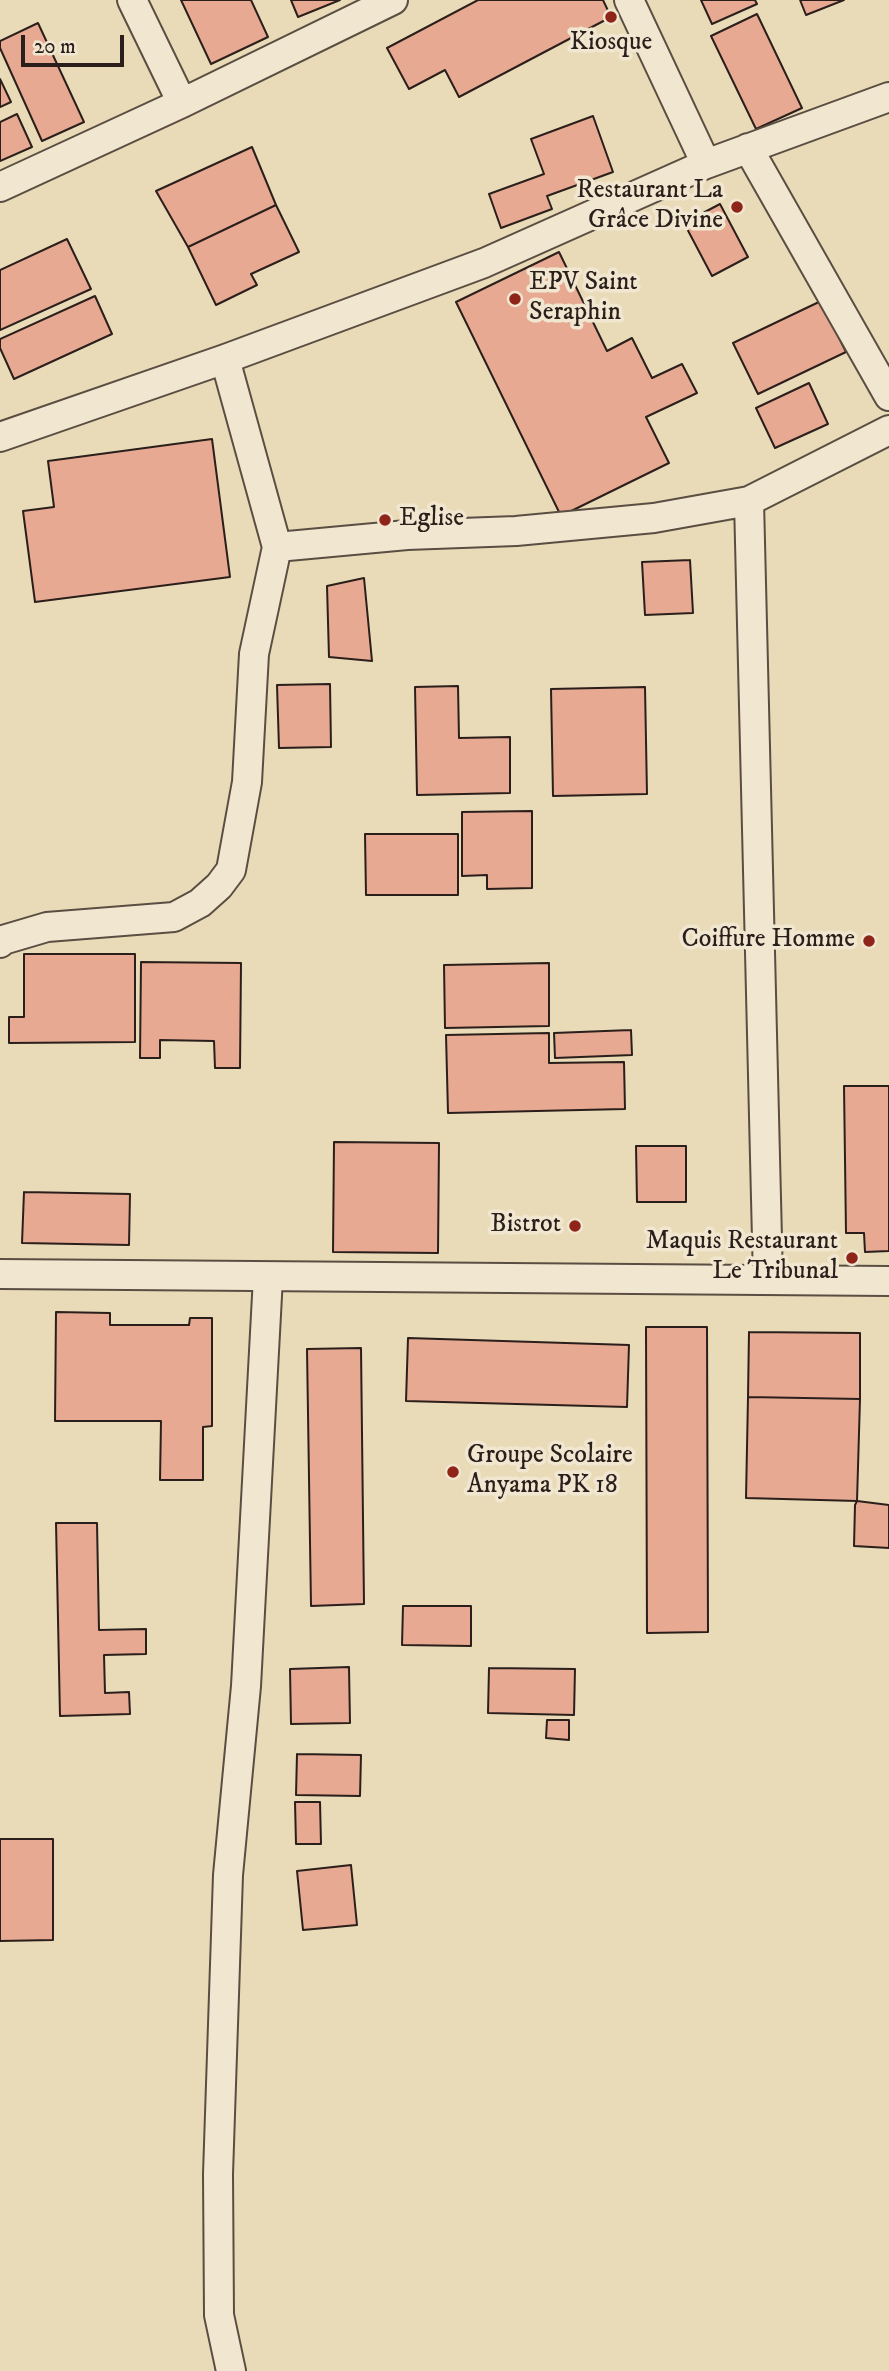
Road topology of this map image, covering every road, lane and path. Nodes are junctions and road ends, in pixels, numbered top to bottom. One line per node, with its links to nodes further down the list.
1 (132, 0): 5 (street)
2 (393, 0): 5 (street)
3 (629, 0): 7 (street)
4 (889, 97): 6 (street)
5 (182, 103): 8 (street)
6 (748, 148): 7 (street); 10 (street)
7 (706, 164): 9 (street)
8 (0, 187)
9 (225, 359): 12 (street); 14 (street)
10 (889, 396)
11 (889, 430): 13 (street)
12 (0, 437)
13 (748, 501): 14 (street); 18 (street)
14 (277, 547): 15 (street)
15 (0, 943)
16 (0, 1274): 17 (street)
17 (268, 1277): 18 (street); 20 (street)
18 (768, 1280): 19 (street)
19 (889, 1281)
20 (231, 2371)

